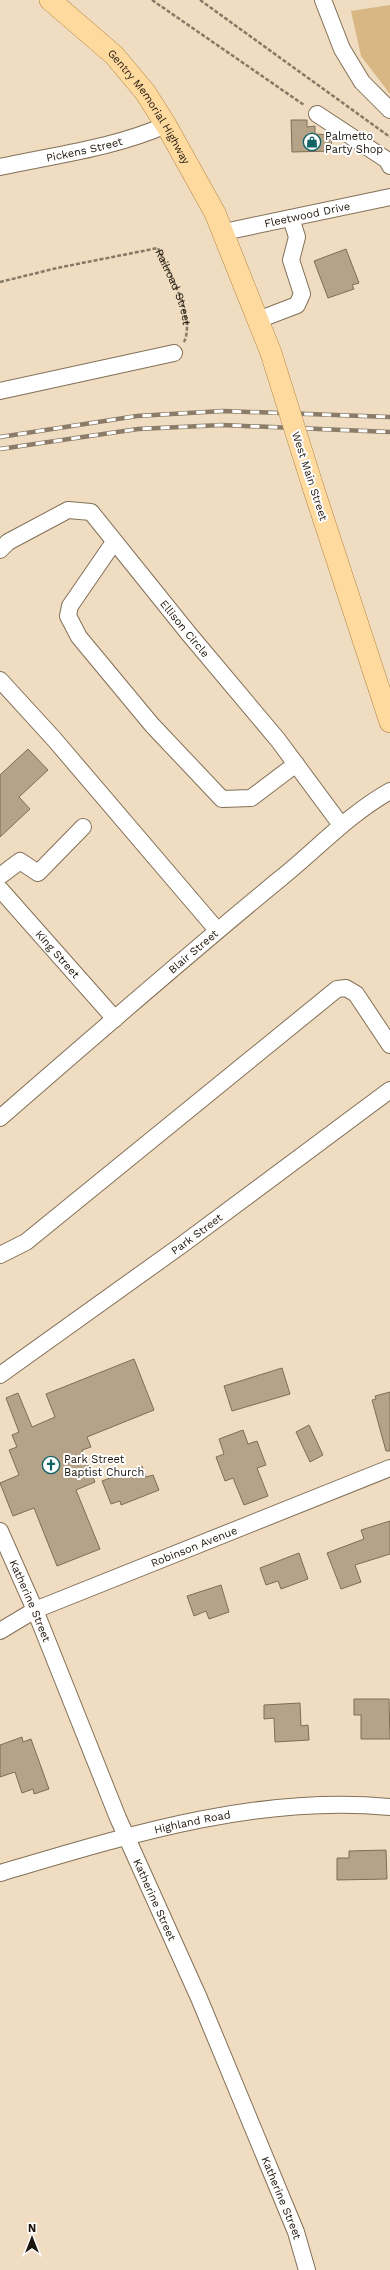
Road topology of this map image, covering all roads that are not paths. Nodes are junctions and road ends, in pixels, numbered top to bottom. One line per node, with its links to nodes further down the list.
1 (50, 0): 5 (main road, Gentry Memorial Highway)
2 (323, 0): 3 (street)
3 (390, 110)
4 (317, 114): 6 (street)
5 (166, 125): 7 (street, Pickens Street); 10 (main road, Gentry Memorial Highway)
6 (390, 166)
7 (0, 167)
8 (390, 197): 9 (street, Fleetwood Drive)
9 (291, 218): 10 (street, Fleetwood Drive); 11 (street)
10 (224, 232): 11 (main road, West Main Street)
11 (258, 320): 17 (main road, West Main Street, bridge)
12 (174, 353): 13 (street)
13 (0, 391)
14 (114, 542): 15 (street, Ellison Circle); 18 (street, Ellison Circle); 18 (street)
15 (0, 550)
16 (0, 680): 24 (street)
17 (390, 722)
18 (296, 764): 20 (street, Ellison Circle)
19 (390, 791): 20 (street, Blair Street)
20 (341, 825): 24 (street, Blair Street)
21 (83, 827): 22 (street)
22 (0, 876)
23 (0, 889): 25 (street, King Street)
24 (217, 930): 25 (street, Blair Street)
25 (115, 1019): 28 (street, Blair Street)
26 (390, 1045): 29 (street)
27 (390, 1090): 30 (street, Park Street)
28 (0, 1118)
29 (0, 1255)
30 (0, 1375)
31 (390, 1468): 33 (street, Robinson Avenue)
32 (0, 1531): 33 (street, Katherine Street)
33 (35, 1610): 34 (street, Robinson Avenue); 36 (street, Katherine Street)
34 (0, 1631)
35 (390, 1807): 36 (street, Highland Road)
36 (127, 1837): 37 (street, Highland Road); 38 (street, Katherine Street)
37 (0, 1873)
38 (307, 2270)

